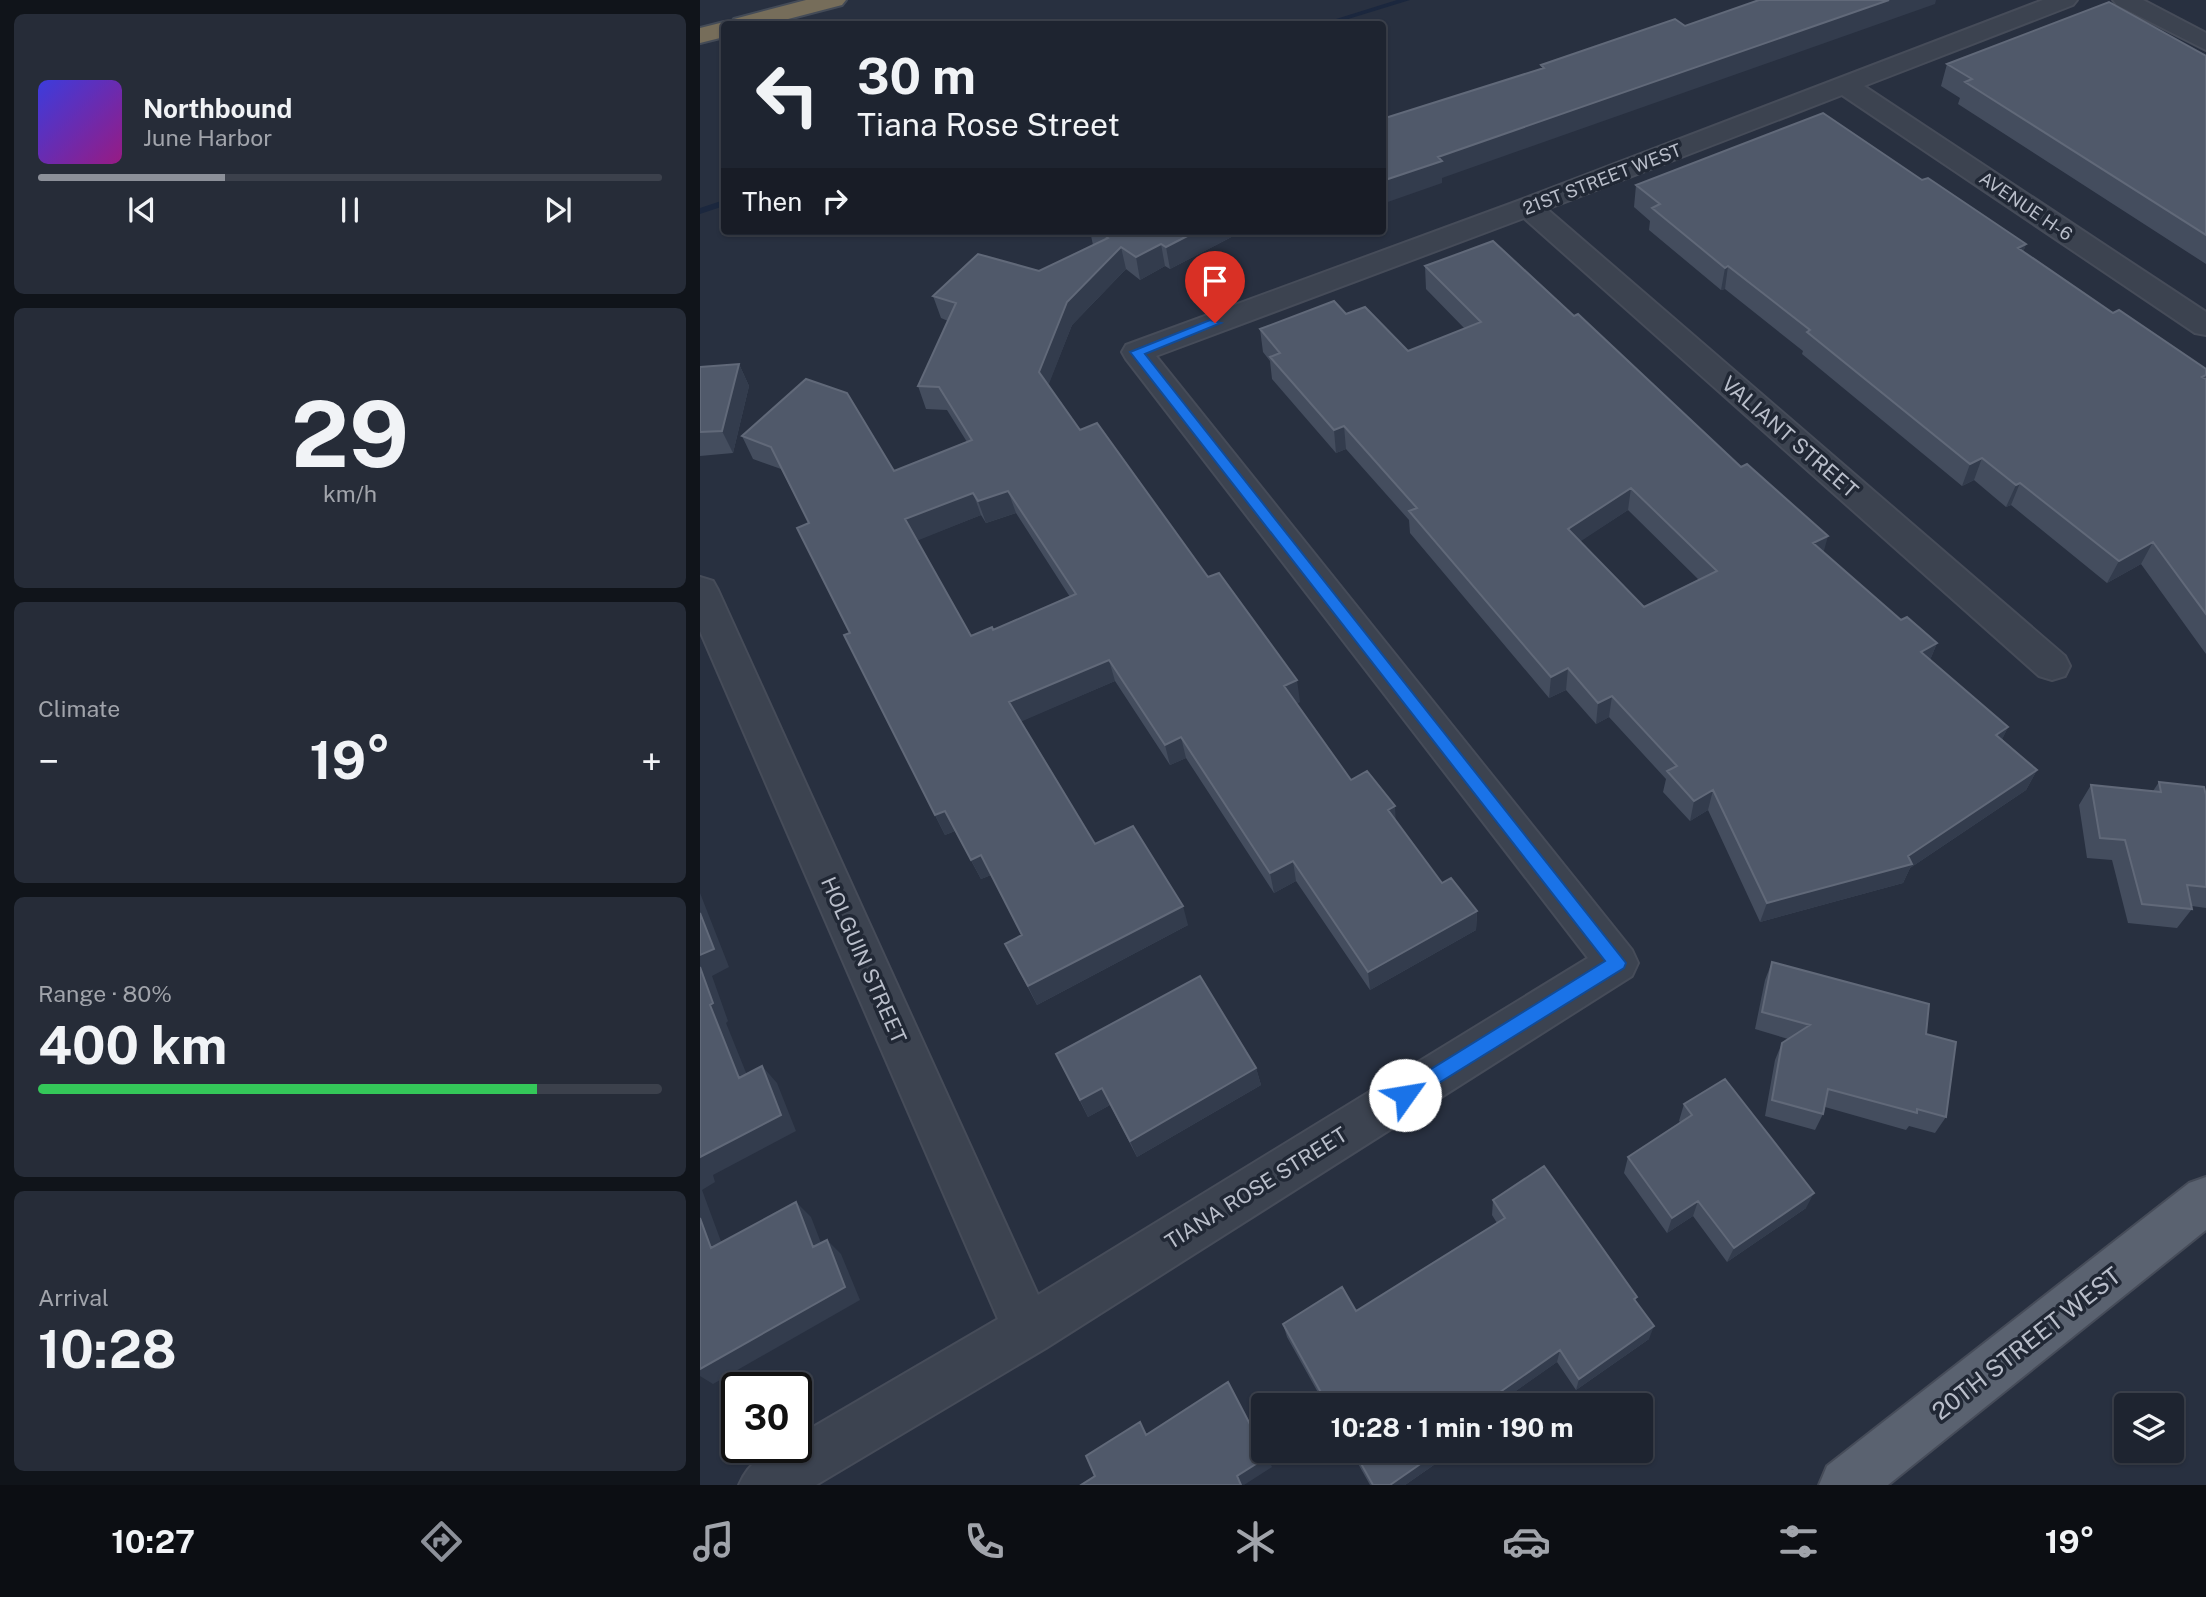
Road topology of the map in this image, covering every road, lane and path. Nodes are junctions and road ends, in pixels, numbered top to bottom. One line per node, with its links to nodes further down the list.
1 (834, 0): 4 (highway)
2 (2065, 0): 8 (street, 21ST STREET WEST)
3 (2125, 0): 7 (street)
4 (754, 21)
5 (721, 30): 6 (highway)
6 (700, 36)
7 (2206, 43)
8 (1845, 85): 9 (street, 21ST STREET WEST); 10 (street, AVENUE H-6)
9 (1528, 207): 11 (street, 21ST STREET WEST); 13 (street, VALIANT STREET)
10 (2206, 326)
11 (1137, 352): 15 (street, TIANA ROSE STREET)
12 (700, 590): 15 (street, HOLGUIN STREET)
13 (2052, 666)
14 (2206, 1200): 17 (main road, 20TH STREET WEST)
15 (1028, 1330): 16 (street, TIANA ROSE STREET)
16 (766, 1485)
17 (1846, 1485)

